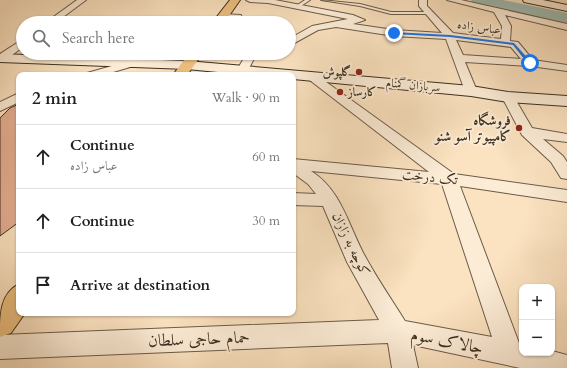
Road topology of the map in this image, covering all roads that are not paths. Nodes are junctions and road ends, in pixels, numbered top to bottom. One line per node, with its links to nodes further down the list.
1 (82, 0): 14 (street)
2 (235, 0): 15 (main road)
3 (250, 0): 10 (street)
4 (308, 0): 10 (lane)
5 (323, 0): 13 (lane)
6 (423, 0): 13 (street, عباس زاده)
7 (452, 0): 12 (street)
8 (528, 0): 11 (street)
9 (514, 4): 12 (street)
10 (297, 7): 16 (street)
11 (567, 8)
12 (499, 10): 17 (street); 20 (street)
13 (429, 13): 18 (street, عباس زاده)
14 (60, 16)
15 (223, 16)
16 (336, 24): 18 (street); 19 (street)
17 (567, 27)
18 (450, 36): 20 (street, عباس زاده); 24 (street)
19 (296, 39)
20 (504, 44): 29 (street, عباس زاده)
21 (16, 47): 23 (street)
22 (16, 57): 23 (street, سربازان گمنام)
23 (0, 58)
24 (459, 58): 29 (street); 37 (street)
25 (99, 60): 28 (street, سربازان گمنام)
26 (191, 60): 31 (main road)
27 (248, 60): 32 (street)
28 (133, 63): 31 (street, سربازان گمنام); 33 (street)
29 (530, 63): 30 (street)
30 (567, 68)
31 (183, 70): 32 (street, سربازان گمنام)
32 (243, 70): 34 (street, سربازان گمنام)
33 (102, 72)
34 (255, 72)
35 (296, 75): 36 (street, سربازان گمنام)
36 (310, 76): 37 (street, سربازان گمنام); 47 (street)
37 (471, 91): 38 (street, سربازان گمنام)
38 (508, 97): 40 (street, سربازان گمنام); 42 (street)
39 (16, 99): 41 (street)
40 (567, 101)
41 (0, 107)
42 (527, 132): 43 (street); 46 (street)
43 (567, 138)
44 (296, 165): 47 (street, تک درخت)
45 (296, 167): 50 (street, کوچه به زازان)
46 (567, 174)
47 (449, 179): 48 (street, تک درخت); 55 (street)
48 (567, 196)
49 (296, 199): 50 (street)
50 (330, 200): 53 (street, کوچه به زازان)
51 (16, 301): 52 (main road)
52 (0, 323)
53 (398, 331): 54 (street, حمام حاجی سلطان); 55 (street, چالاک سوم); 56 (street)
54 (0, 347)
55 (510, 353): 57 (street, چالاک سوم)
56 (405, 368)
57 (567, 368)

